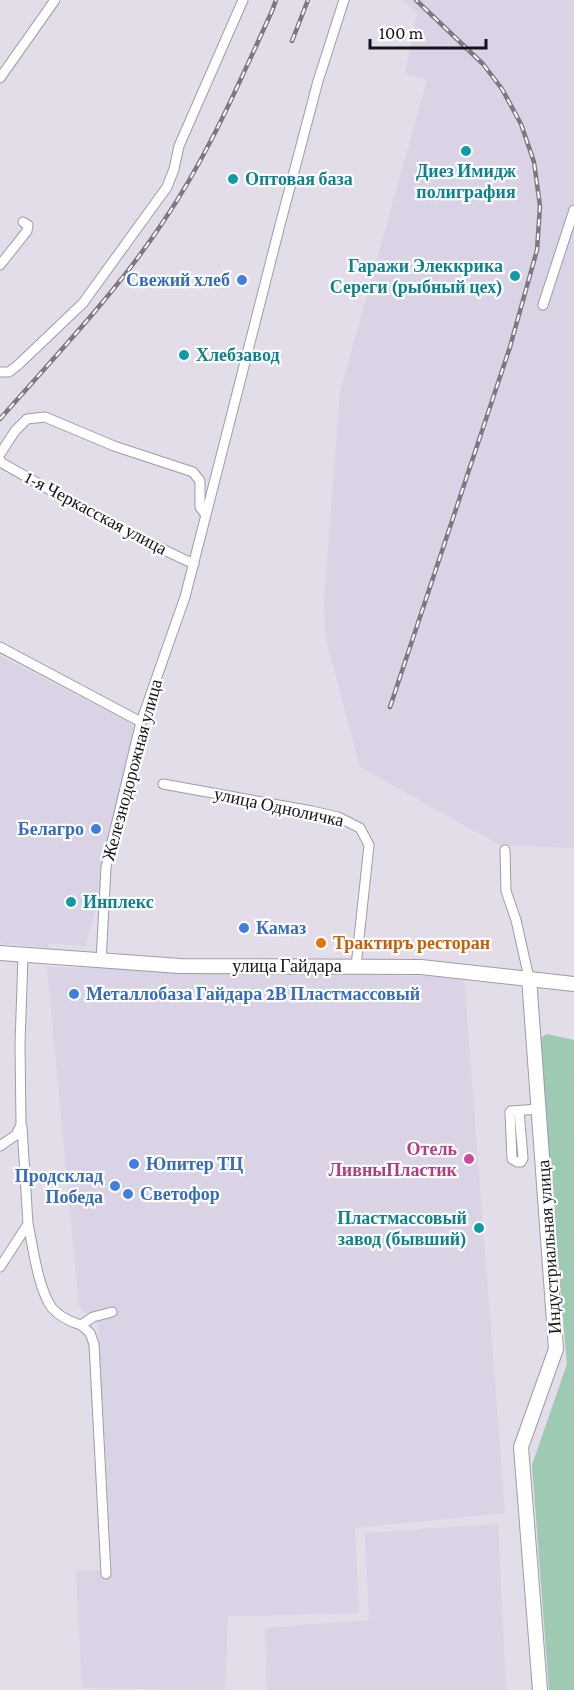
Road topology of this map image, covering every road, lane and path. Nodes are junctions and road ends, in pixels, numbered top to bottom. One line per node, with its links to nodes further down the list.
1 (55, 0): 4 (street)
2 (243, 0): 9 (street)
3 (344, 0): 12 (street, Железнодорожная улица)
4 (0, 78)
5 (574, 210): 8 (street)
6 (23, 222): 7 (street)
7 (0, 265)
8 (543, 305)
9 (0, 372)
10 (0, 454): 12 (street)
11 (0, 460): 13 (street, 1-я Черкасская улица)
12 (206, 514): 13 (street, Железнодорожная улица)
13 (194, 564): 15 (street, Железнодорожная улица)
14 (0, 647): 15 (street)
15 (141, 722): 20 (street, Железнодорожная улица)
16 (163, 784): 21 (street, улица Одноличка)
17 (505, 850): 22 (street)
18 (0, 953): 19 (street, улица Гайдара)
19 (23, 956): 20 (street, улица Гайдара); 26 (street)
20 (101, 962): 21 (street, улица Гайдара)
21 (356, 966): 22 (street, улица Гайдара)
22 (529, 978): 23 (street, улица Гайдара); 24 (street, Индустриальная улица)
23 (574, 984)
24 (539, 1109): 25 (street); 33 (street, Индустриальная улица)
25 (519, 1111): 25 (street)
26 (21, 1125): 27 (street); 28 (street)
27 (0, 1146)
28 (28, 1224): 29 (street); 31 (street)
29 (0, 1267)
30 (112, 1312): 31 (street)
31 (81, 1325): 32 (street)
32 (106, 1574)
33 (540, 1690)

